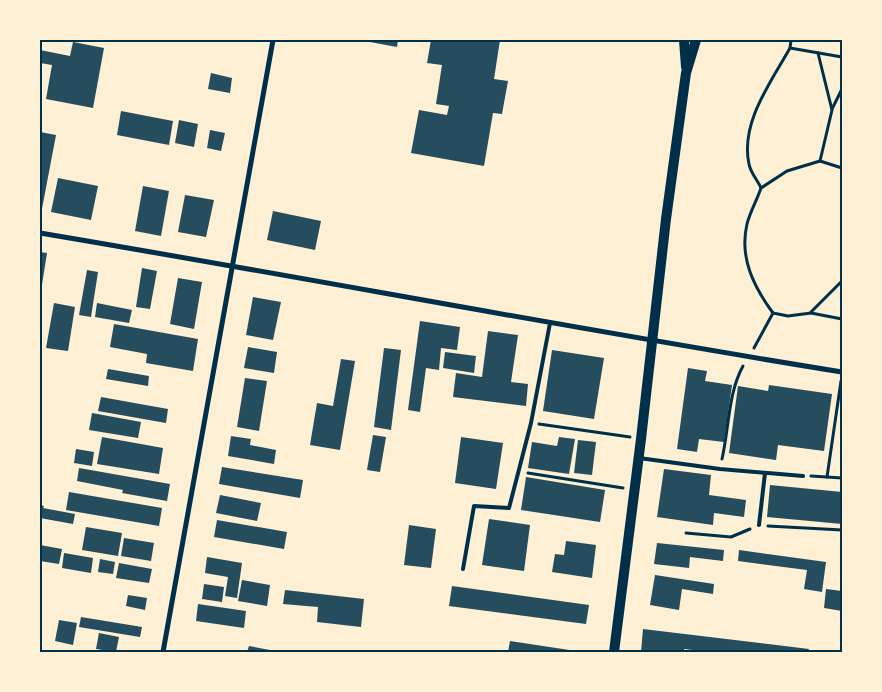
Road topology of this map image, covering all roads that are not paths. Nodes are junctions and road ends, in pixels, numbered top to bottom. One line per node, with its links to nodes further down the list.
1 (273, 40): 6 (street)
2 (684, 40): 4 (main road)
3 (696, 40): 4 (main road)
4 (686, 73): 8 (main road)
5 (40, 233): 6 (street)
6 (232, 265): 7 (street); 15 (street)
7 (550, 323): 8 (street); 14 (lane)
8 (651, 340): 9 (street); 10 (main road)
9 (842, 372)
10 (639, 458): 11 (lane); 16 (main road)
11 (765, 473): 12 (lane); 13 (lane)
12 (803, 476)
13 (759, 525)
14 (464, 569)
15 (163, 652)
16 (614, 652)

